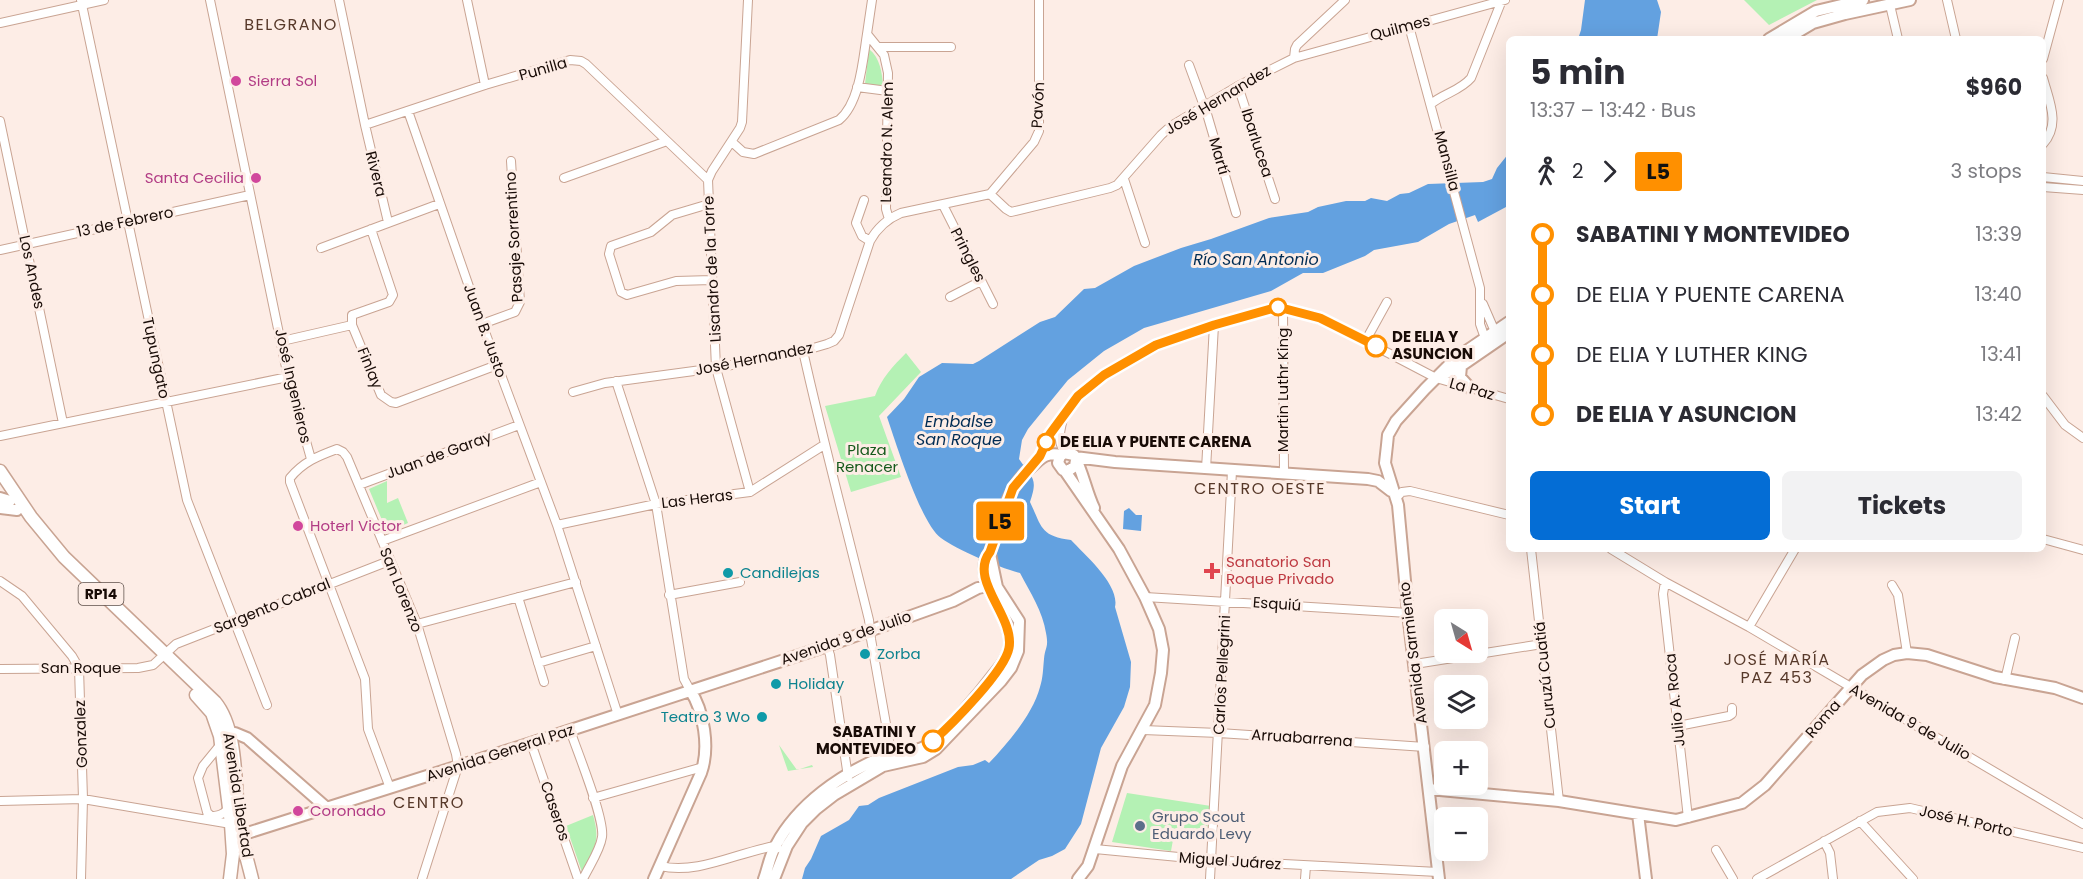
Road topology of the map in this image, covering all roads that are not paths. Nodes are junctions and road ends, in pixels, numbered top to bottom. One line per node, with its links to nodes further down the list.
1 (104, 0): 14 (street)
2 (210, 0): 50 (street, José Ingenieros)
3 (339, 0): 37 (street)
4 (467, 0): 28 (street)
5 (748, 0): 40 (street, Lisandro de la Torre)
6 (872, 0): 18 (street)
7 (1039, 0): 49 (street, Pavón)
8 (1345, 0): 26 (street)
9 (1503, 0): 17 (street, Quilmes); 33 (street)
10 (1863, 0): 19 (main road)
11 (1910, 0): 15 (main road)
12 (1947, 0): 22 (street)
13 (2059, 0): 25 (street)
14 (82, 2): 16 (street); 58 (street, Tupungato)
15 (1890, 5): 20 (main road); 21 (street)
16 (0, 23)
17 (1409, 26): 26 (street, Quilmes); 33 (street, Mansilla)
18 (867, 34): 23 (street, Leandro N. Alem); 30 (street)
19 (1774, 36)
20 (1791, 36)
21 (1897, 36)
22 (1955, 36)
23 (879, 47): 24 (street); 32 (street, Leandro N. Alem)
24 (951, 47)
25 (2046, 48)
26 (1294, 58): 29 (street, José Hernandez)
27 (1189, 66): 34 (street, Martí)
28 (485, 85): 35 (street, Punilla); 39 (street, Punilla)
29 (1238, 86): 34 (street, José Hernandez); 51 (street, Ibarlucea)
30 (857, 87): 32 (street); 40 (street)
31 (2046, 90): 38 (street)
32 (888, 91): 57 (street, Leandro N. Alem)
33 (1431, 104): 69 (street, Mansilla)
34 (1204, 106): 44 (street, José Hernandez); 56 (street, Martí)
35 (408, 111): 37 (street); 53 (street, Juan B. Justo)
36 (0, 120): 63 (street, Los Andes)
37 (364, 125): 59 (street, Rivera)
38 (2046, 140)
39 (667, 141): 43 (street); 45 (street, Punilla)
40 (732, 142): 45 (street, Lisandro de la Torre)
41 (511, 161): 73 (street, Pasaje Sorrentino)
42 (2046, 177): 46 (street)
43 (564, 178)
44 (1124, 178): 49 (street, José Hernandez); 62 (street)
45 (708, 180): 54 (street, Lisandro de la Torre)
46 (2083, 181)
47 (2046, 187): 48 (street)
48 (2083, 190)
49 (990, 194): 55 (street)
50 (250, 195): 58 (street, 13 de Febrero); 80 (street, José Ingenieros)
51 (1275, 199)
52 (864, 200): 61 (street)
53 (439, 204): 59 (street); 73 (street, Juan B. Justo)
54 (709, 204): 66 (street, Lisandro de la Torre); 66 (street)
55 (943, 205): 57 (street); 67 (street, Pringles)
56 (1236, 213)
57 (889, 219): 61 (street, José Hernandez)
58 (127, 222): 63 (street, 13 de Febrero); 92 (street, Tupungato)
59 (388, 222): 60 (street)
60 (371, 229): 64 (street); 74 (street)
61 (870, 241): 81 (street, José Hernandez)
62 (1145, 243)
63 (27, 244): 65 (street, 13 de Febrero); 94 (street, Los Andes)
64 (321, 248)
65 (0, 250)
66 (712, 280): 84 (street, Lisandro de la Torre)
67 (981, 281): 68 (street); 71 (street, Pringles)
68 (950, 297)
69 (1480, 297): 78 (street, Mansilla); 78 (street, Mansilla)
70 (1387, 302): 79 (street)
71 (993, 304)
72 (1283, 308): 75 (street); 79 (street, La Paz); 107 (street, Martin Luthr King)
73 (482, 324): 82 (street, Juan B. Justo)
74 (352, 325): 80 (street); 82 (street, Finlay)
75 (1214, 325): 93 (street); 104 (street)
76 (1506, 325): 78 (main road)
77 (1506, 334): 78 (main road)
78 (1491, 338): 83 (main road); 86 (main road)
79 (1366, 340): 86 (street, La Paz)
80 (282, 341): 85 (street, José Ingenieros)
81 (803, 351): 84 (street, José Hernandez); 99 (street)
82 (497, 365): 95 (street, Juan B. Justo)
83 (1461, 366): 86 (main road); 88 (main road)
84 (716, 368): 87 (street, José Hernandez); 112 (street, Lisandro de la Torre)
85 (288, 377): 92 (street); 100 (street, José Ingenieros)
86 (1436, 378): 88 (street, La Paz); 102 (main road)
87 (616, 381): 89 (street, José Hernandez); 115 (street)
88 (1470, 388): 90 (street, La Paz)
89 (573, 392)
90 (1506, 398)
91 (2046, 400): 98 (street)
92 (165, 402): 94 (street); 141 (street, Tupungato)
93 (1064, 414): 97 (street); 101 (street)
94 (63, 423): 96 (street)
95 (519, 425): 109 (street, Juan B. Justo); 111 (street, Juan de Garay)
96 (0, 436)
97 (1048, 437): 101 (street); 103 (street)
98 (2083, 438)
99 (824, 445): 112 (street, Las Heras); 144 (street)
100 (310, 459): 111 (street, San Lorenzo); 131 (street, José Ingenieros)
101 (1064, 460): 103 (main road); 104 (main road); 138 (main road)
102 (1385, 463): 108 (main road); 113 (main road, Avenida Sarmiento)
103 (1034, 464): 125 (main road)
104 (1206, 469): 106 (main road)
105 (0, 471): 118 (main road, RP14)
106 (1232, 471): 107 (main road); 139 (street, Carlos Pellegrini)
107 (1284, 473): 108 (main road)
108 (1368, 479): 113 (main road)
109 (541, 482): 117 (street, Juan B. Justo); 120 (street)
110 (0, 484): 114 (main road, RP14)
111 (359, 485): 120 (street, San Lorenzo)
112 (750, 492): 115 (street, Las Heras)
113 (1396, 498): 116 (street); 140 (main road, Avenida Sarmiento)
114 (7, 504): 118 (main road); 150 (main road, RP14)
115 (656, 504): 117 (street, Las Heras); 136 (street)
116 (1506, 514)
117 (557, 525): 128 (street, Juan B. Justo)
118 (42, 531): 150 (main road, RP14)
119 (2046, 540): 121 (street)
120 (382, 542): 126 (street, San Lorenzo)
121 (2083, 550)
122 (1531, 552): 146 (street, Curuzú Cuatiá)
123 (1616, 552): 130 (street, Avenida 9 de Julio)
124 (1793, 552): 143 (street)
125 (988, 555): 133 (main road); 134 (main road); 135 (main road)
126 (389, 561): 131 (street, Sargento Cabral); 142 (street, San Lorenzo)
127 (0, 581): 153 (street)
128 (576, 582): 137 (street); 147 (street, Juan B. Justo)
129 (740, 582): 136 (street)
130 (1665, 582): 143 (street, Avenida 9 de Julio); 164 (street, Julio A. Roca)
131 (329, 584): 141 (street, Sargento Cabral); 176 (street, José Ingenieros)
132 (1892, 585): 149 (street)
133 (988, 586): 134 (main road, Avenida 9 de Julio); 135 (main road); 172 (main road)
134 (973, 591): 144 (main road, Avenida 9 de Julio)
135 (999, 592): 172 (main road)
136 (669, 595): 158 (street)
137 (518, 597): 142 (street); 151 (street)
138 (1145, 597): 139 (street, Esquiú); 166 (main road)
139 (1227, 601): 140 (street, Esquiú); 167 (street, Carlos Pellegrini)
140 (1407, 613): 152 (main road, Avenida Sarmiento)
141 (234, 621): 150 (street, Sargento Cabral); 160 (street, Tupungato)
142 (417, 624): 173 (street, San Lorenzo)
143 (1749, 627): 157 (street, Avenida 9 de Julio)
144 (870, 629): 148 (main road, Avenida 9 de Julio); 172 (street)
145 (2015, 638): 155 (street)
146 (1542, 644): 152 (street); 180 (street, Curuzú Cuatiá)
147 (596, 646): 151 (street); 163 (street, Juan B. Justo)
148 (827, 646): 158 (main road, Avenida 9 de Julio); 175 (street)
149 (1907, 653): 155 (main road, Roma); 157 (main road, Roma)
150 (163, 657): 153 (street, San Roque); 162 (main road, RP14); 169 (main road, RP14)
151 (538, 663): 156 (street)
152 (1415, 664): 171 (main road, Avenida Sarmiento)
153 (79, 668): 154 (street, San Roque); 179 (street, Gonzalez)
154 (0, 669)
155 (2005, 680): 159 (main road, Roma)
156 (544, 682)
157 (1851, 687): 186 (main road, Roma); 189 (street, Avenida 9 de Julio)
158 (690, 690): 163 (main road, Avenida General Paz); 174 (main road)
159 (2083, 698)
160 (267, 705)
161 (1732, 708): 164 (street)
162 (222, 712): 168 (main road); 169 (main road, Avenida Libertad / RP14)
163 (618, 715): 165 (main road, Avenida General Paz)
164 (1677, 726): 186 (street, Julio A. Roca)
165 (570, 730): 170 (main road, Avenida General Paz); 178 (street)
166 (1143, 730): 167 (street, Arruabarrena); 193 (main road)
167 (1219, 733): 171 (street, Arruabarrena); 197 (street, Carlos Pellegrini)
168 (247, 738): 169 (main road); 183 (main road)
169 (226, 742): 182 (main road, Avenida Libertad / RP14); 185 (street); 190 (main road, Avenida Libertad / RP14)
170 (531, 743): 173 (main road, Avenida General Paz); 207 (street, Caseros)
171 (1425, 747): 177 (main road, Avenida Sarmiento)
172 (892, 758): 175 (main road)
173 (458, 766): 176 (main road, Avenida General Paz); 206 (street)
174 (703, 767): 178 (street); 198 (main road)
175 (849, 779): 195 (main road)
176 (390, 788): 183 (main road, Avenida General Paz)
177 (1430, 789): 180 (main road, Roma); 201 (main road, Avenida Sarmiento)
178 (593, 798): 207 (street)
179 (83, 799): 181 (street); 185 (street); 203 (street, Gonzalez)
180 (1563, 799): 184 (main road, Roma)
181 (0, 801)
182 (229, 804): 185 (street); 188 (main road, Avenida Libertad / RP14)
183 (328, 809): 190 (main road, Avenida General Paz)
184 (1638, 814): 186 (main road, Roma); 213 (main road)
185 (215, 817): 188 (street)
186 (1688, 818)
187 (1860, 821): 191 (street, José H. Porto); 192 (street, José H. Porto); 217 (street)
188 (231, 824): 190 (main road); 196 (main road, Avenida Libertad / RP14)
189 (2083, 824)
190 (241, 835): 196 (main road); 205 (main road, Avenida Libertad / RP14)
191 (1824, 841): 200 (street, José H. Porto); 216 (street)
192 (2083, 848)
193 (1095, 849): 197 (street, Miguel Juárez); 202 (main road)
194 (1716, 849): 214 (street)
195 (779, 850): 198 (street); 209 (main road); 210 (main road)
196 (233, 854): 204 (main road, Avenida Libertad / RP14)
197 (1210, 860): 199 (street, Miguel Juárez); 211 (street, Carlos Pellegrini)
198 (660, 866): 208 (main road)
199 (1306, 866): 201 (street, Miguel Juárez); 212 (street)
200 (1773, 875): 215 (street, José H. Porto)
201 (1438, 876)
202 (1082, 877)
203 (81, 879)
204 (230, 879)
205 (252, 879)
206 (422, 879)
207 (580, 879)
208 (654, 879)
209 (764, 879)
210 (774, 879)
211 (1210, 879)
212 (1305, 879)
213 (1646, 879)
214 (1733, 879)
215 (1757, 879)
216 (1833, 879)
217 (1913, 879)

